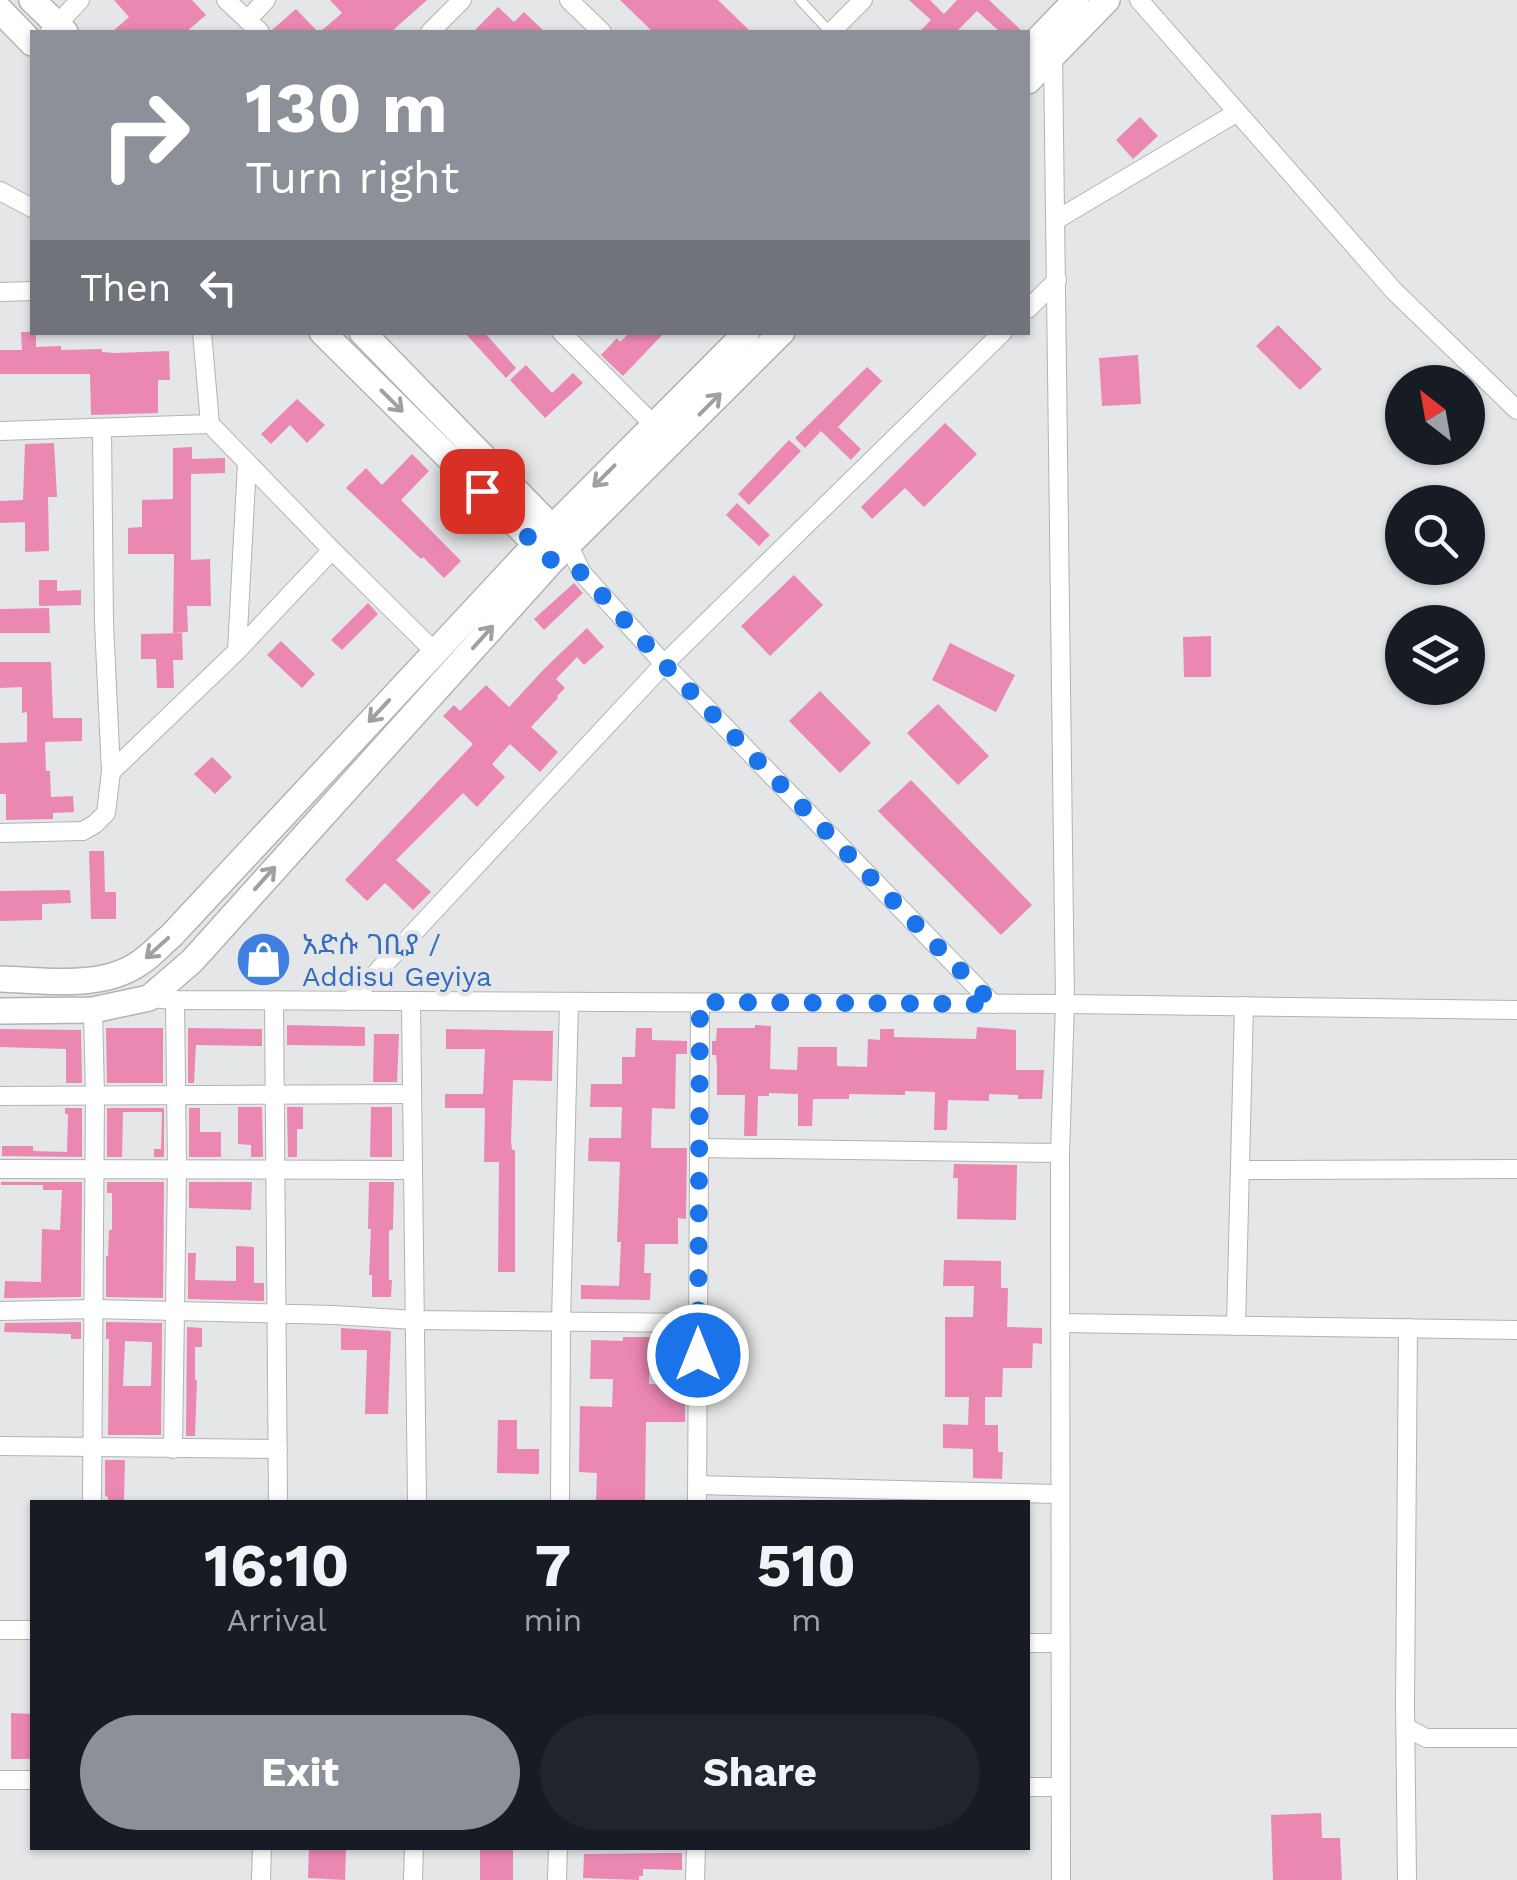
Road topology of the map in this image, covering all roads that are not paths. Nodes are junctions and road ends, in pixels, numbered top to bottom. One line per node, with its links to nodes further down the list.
1 (32, 0): 14 (main road)
2 (80, 0): 14 (street)
3 (226, 0): 13 (street)
4 (266, 0): 13 (street)
5 (462, 0): 15 (street)
6 (568, 0): 16 (street)
7 (800, 0): 17 (lane)
8 (863, 0): 18 (street)
9 (1076, 0): 20 (main road)
10 (1107, 0): 20 (main road)
11 (1139, 0): 22 (street)
12 (0, 10): 19 (main road)
13 (253, 26)
14 (57, 30)
15 (437, 30)
16 (600, 30)
17 (828, 30)
18 (832, 30)
19 (30, 40)
20 (1040, 52): 21 (main road); 25 (street)
21 (1030, 76)
22 (1236, 112): 25 (street); 37 (street)
23 (0, 191): 24 (street)
24 (30, 207)
25 (1056, 220): 26 (street)
26 (1058, 280): 29 (street); 59 (street)
27 (0, 292): 28 (street)
28 (30, 292)
29 (1030, 307)
30 (202, 335): 38 (street)
31 (325, 335): 43 (main road, one-way to 43)
32 (365, 335): 43 (main road)
33 (565, 335): 41 (street)
34 (745, 335): 41 (main road)
35 (778, 335): 41 (main road, one-way to 35)
36 (1000, 335): 47 (street)
37 (1517, 410)
38 (210, 424): 39 (street); 42 (street)
39 (102, 428): 40 (street); 48 (street)
40 (0, 431)
41 (663, 433): 43 (main road)
42 (247, 463): 44 (street); 45 (street)
43 (552, 544): 46 (main road); 47 (street); 51 (main road, one-way to 43)
44 (332, 550): 45 (street); 46 (street)
45 (237, 652): 48 (street)
46 (435, 652): 50 (main road, one-way to 50)
47 (664, 664): 54 (street); 58 (street)
48 (110, 772): 49 (street)
49 (0, 832)
50 (0, 979)
51 (149, 998): 52 (street); 61 (main road)
52 (176, 1000): 53 (street); 67 (street)
53 (274, 1001): 54 (street); 64 (street)
54 (350, 1001): 55 (street)
55 (411, 1001): 56 (street); 65 (street)
56 (569, 1002): 57 (street); 83 (street)
57 (700, 1002): 58 (street); 69 (street)
58 (993, 1004): 59 (street)
59 (1065, 1004): 60 (street); 70 (street)
60 (1244, 1006): 62 (street); 77 (street)
61 (94, 1010): 63 (main road); 66 (street)
62 (1517, 1010)
63 (0, 1011)
64 (275, 1094): 65 (street); 67 (street); 71 (street)
65 (412, 1094): 76 (street)
66 (95, 1095): 67 (street); 68 (street); 75 (street)
67 (176, 1095): 73 (street)
68 (0, 1096)
69 (700, 1148): 70 (street); 84 (street)
70 (1060, 1153): 85 (street)
71 (275, 1168): 73 (street); 76 (street); 81 (street)
72 (0, 1169): 75 (street)
73 (177, 1169): 75 (street); 80 (street)
74 (1517, 1169): 77 (street)
75 (94, 1170): 78 (street)
76 (413, 1170): 82 (street)
77 (1240, 1170): 86 (street)
78 (94, 1309): 79 (street); 80 (street); 90 (street)
79 (0, 1311)
80 (175, 1312): 81 (street); 91 (street)
81 (277, 1315): 82 (street); 92 (street)
82 (415, 1320): 83 (street); 97 (street)
83 (561, 1321): 84 (street); 98 (street)
84 (698, 1323): 93 (street)
85 (1060, 1323): 86 (street); 94 (street)
86 (1236, 1326): 87 (street)
87 (1408, 1328): 88 (street); 103 (street)
88 (1517, 1330)
89 (0, 1446): 90 (street)
90 (92, 1448): 91 (street); 95 (street)
91 (173, 1448): 92 (street)
92 (278, 1450): 96 (street)
93 (698, 1494): 94 (street)
94 (1060, 1494): 102 (street)
95 (92, 1500)
96 (278, 1500)
97 (417, 1500)
98 (560, 1500)
99 (0, 1630): 100 (street)
100 (30, 1630)
101 (1030, 1643): 102 (street)
102 (1060, 1643): 108 (street)
103 (1407, 1728): 104 (street); 118 (street)
104 (1517, 1738)
105 (0, 1780): 106 (street)
106 (30, 1780)
107 (1030, 1787): 108 (street)
108 (1060, 1788): 117 (street)
109 (262, 1850): 113 (street)
110 (414, 1850): 114 (street)
111 (558, 1850): 115 (street)
112 (696, 1850): 116 (street)
113 (261, 1880)
114 (413, 1880)
115 (557, 1880)
116 (695, 1880)
117 (1061, 1880)
118 (1406, 1880)

